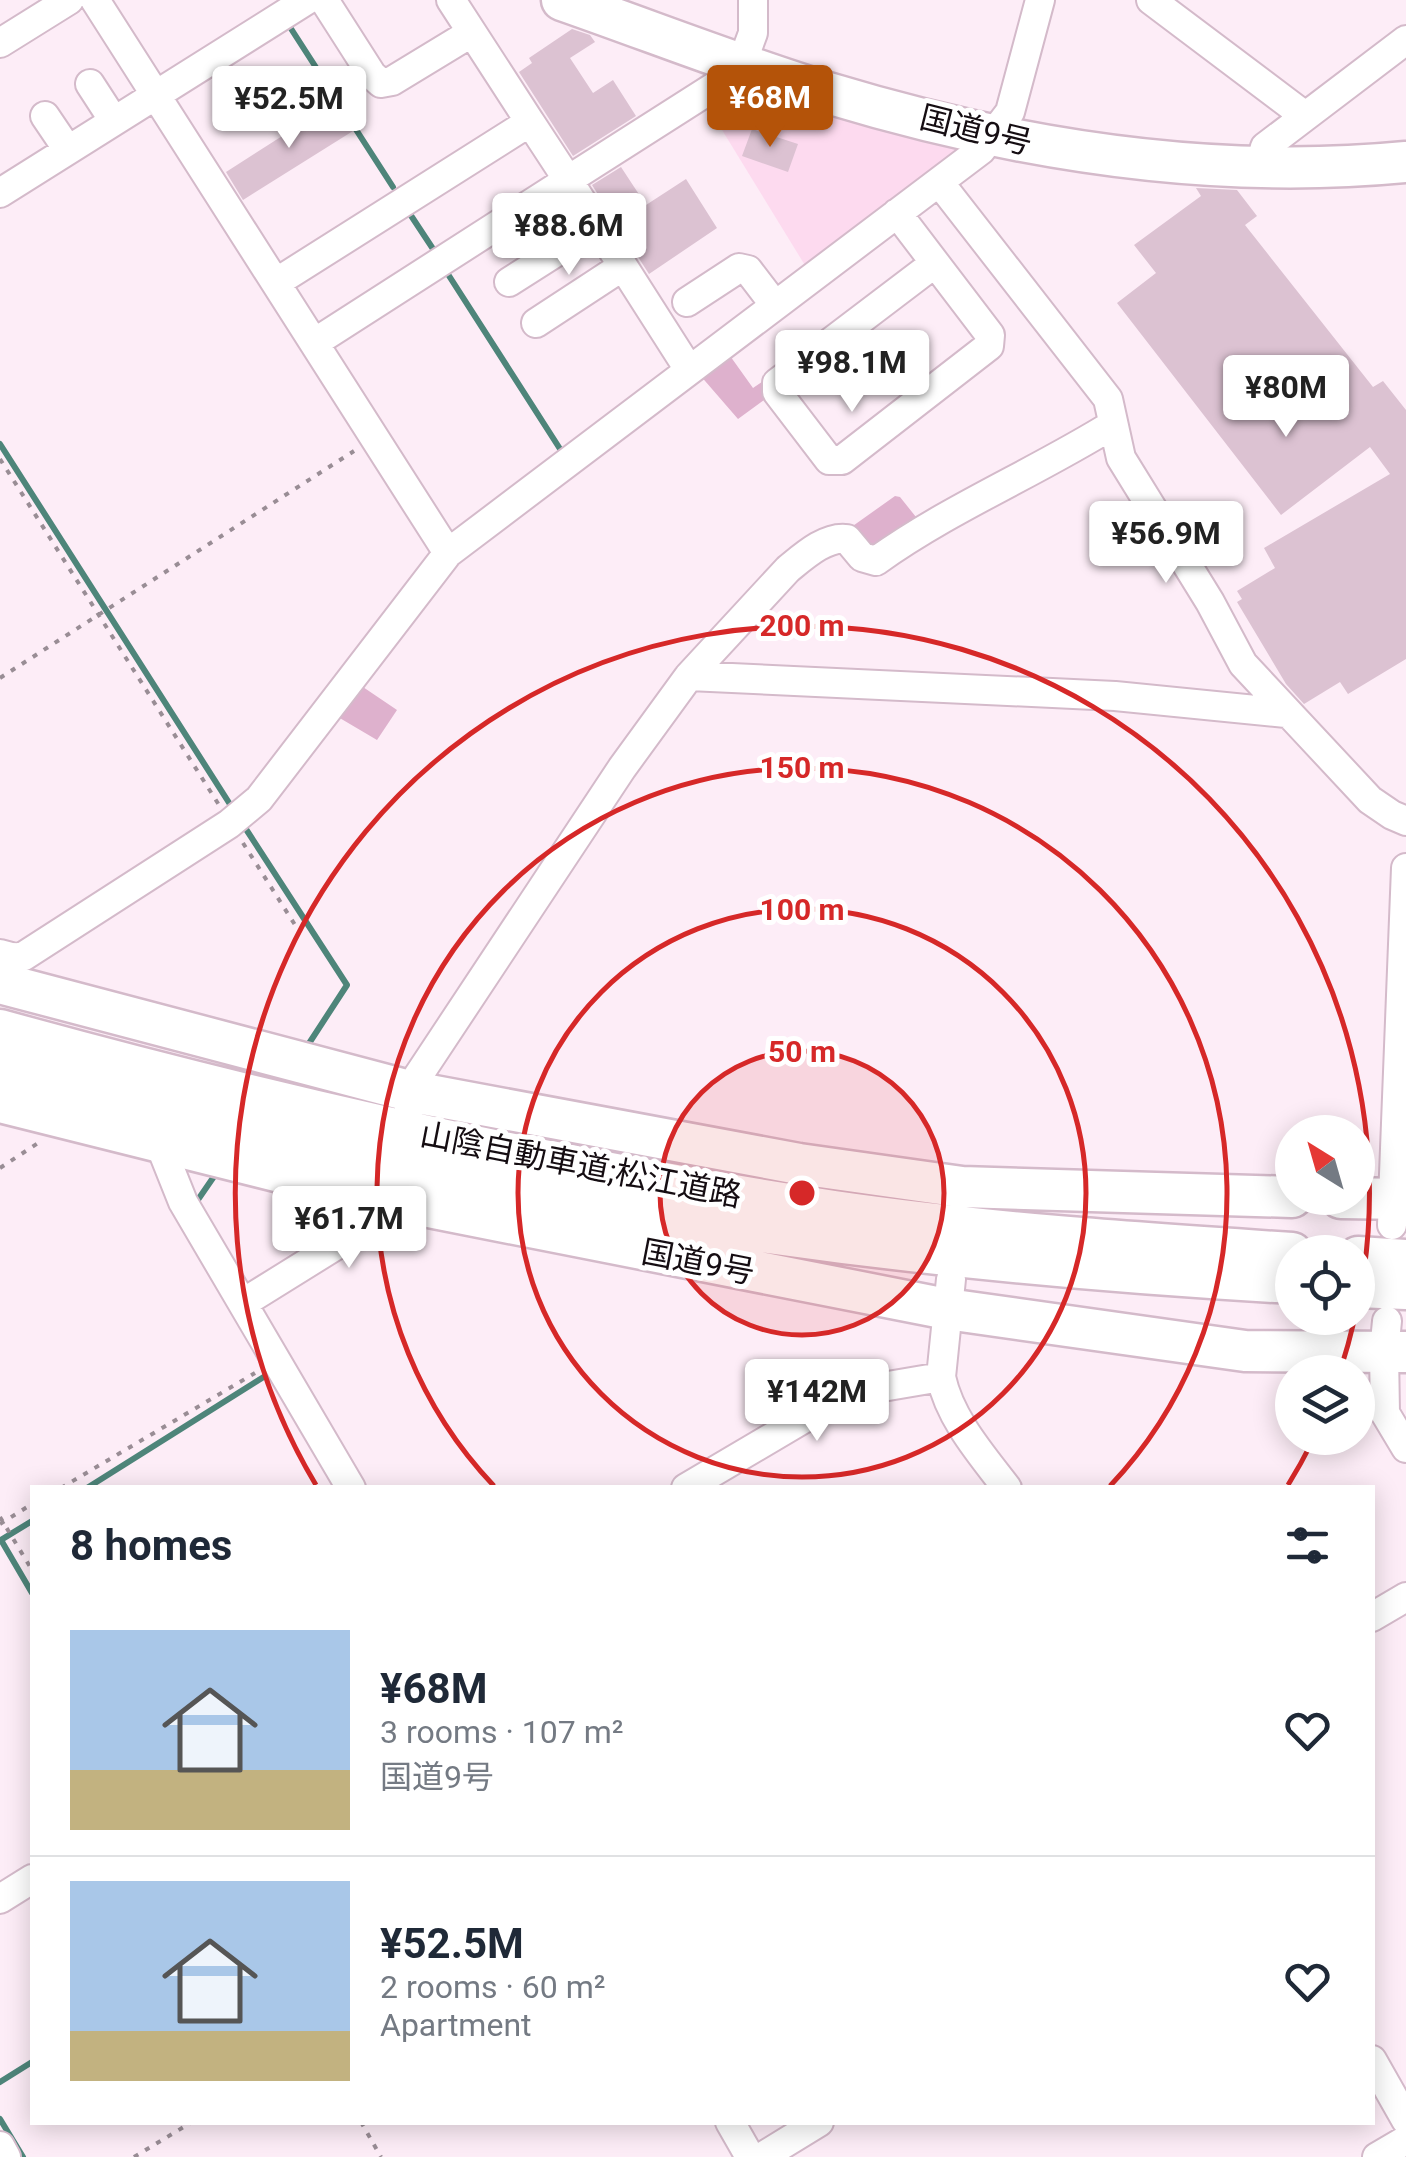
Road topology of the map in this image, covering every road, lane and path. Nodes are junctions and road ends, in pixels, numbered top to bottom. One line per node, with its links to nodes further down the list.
1 (68, 0): 12 (street)
2 (95, 0): 15 (street)
3 (307, 0): 15 (street)
4 (324, 0): 10 (street)
5 (451, 0): 10 (street)
6 (562, 0): 13 (highway, 国道9号)
7 (754, 0): 13 (street)
8 (1040, 0): 20 (street)
9 (1151, 0): 17 (street)
10 (471, 32): 19 (street)
11 (1406, 40): 17 (street)
12 (0, 44)
13 (744, 64): 20 (highway, 国道9号); 24 (street)
14 (90, 84): 18 (street)
15 (155, 96): 18 (street); 31 (street)
16 (45, 116): 21 (street)
17 (1306, 116): 23 (street)
18 (114, 121): 21 (street)
19 (530, 122): 24 (street); 31 (street)
20 (991, 134): 23 (highway, 国道9号); 25 (street)
21 (68, 150): 26 (street)
22 (1406, 162): 23 (highway, 国道9号)
23 (1259, 169)
24 (568, 180): 28 (street); 36 (street)
25 (938, 182): 27 (street); 38 (street)
26 (0, 192)
27 (897, 212): 29 (street); 34 (street)
28 (597, 226): 30 (street); 32 (street)
29 (935, 263): 29 (street)
30 (623, 266): 35 (street); 37 (street)
31 (276, 282): 36 (street)
32 (510, 282)
33 (687, 302): 34 (street)
34 (774, 304): 37 (street)
35 (536, 323)
36 (314, 343): 39 (street)
37 (688, 368): 41 (street)
38 (1112, 425): 43 (street); 45 (street)
39 (374, 438): 41 (street); 42 (path)
40 (0, 459): 42 (path)
41 (448, 553): 47 (street)
42 (101, 614): 44 (path); 47 (path)
43 (689, 676): 45 (street); 55 (street)
44 (0, 678)
45 (1286, 712): 46 (street)
46 (1406, 821)
47 (230, 822): 49 (path); 50 (street)
48 (1406, 868): 62 (street)
49 (297, 928)
50 (0, 954)
51 (0, 983): 55 (highway)
52 (0, 1030): 64 (highway, 山陰自動車道;松江道路)
53 (0, 1062): 65 (highway, 山陰自動車道;松江道路)
54 (0, 1102): 56 (highway, 国道9号)
55 (410, 1105): 60 (highway)
56 (159, 1142): 59 (highway, 国道9号); 67 (street)
57 (16, 1158): 58 (path)
58 (0, 1168)
59 (389, 1193): 66 (highway, 国道9号); 67 (street)
60 (1275, 1197)
61 (1375, 1211): 62 (highway)
62 (1399, 1220): 63 (highway)
63 (1375, 1242)
64 (1275, 1252)
65 (1275, 1282)
66 (949, 1294): 69 (highway, 国道9号); 71 (street)
67 (242, 1304): 74 (street)
68 (1375, 1305): 69 (highway)
69 (1396, 1329): 72 (street)
70 (263, 1368): 73 (path)
71 (941, 1377): 75 (street); 76 (street)
72 (1406, 1448)
73 (66, 1485)
74 (349, 1485)
75 (691, 1485)
76 (1004, 1485)
77 (30, 1505): 78 (path)
78 (2, 1522): 79 (path)
79 (30, 1567)
80 (1406, 1597): 81 (street)
81 (1375, 1615)
82 (30, 1880): 83 (street)
83 (0, 1899)
84 (1375, 2065): 85 (street)
85 (1406, 2120)
86 (187, 2125): 93 (path)
87 (363, 2125): 94 (path)
88 (732, 2125): 95 (street)
89 (814, 2125): 96 (street)
90 (1406, 2140): 97 (street)
91 (0, 2146): 92 (street)
92 (6, 2157)
93 (134, 2157)
94 (381, 2157)
95 (750, 2157)
96 (762, 2157)
97 (1377, 2157)

